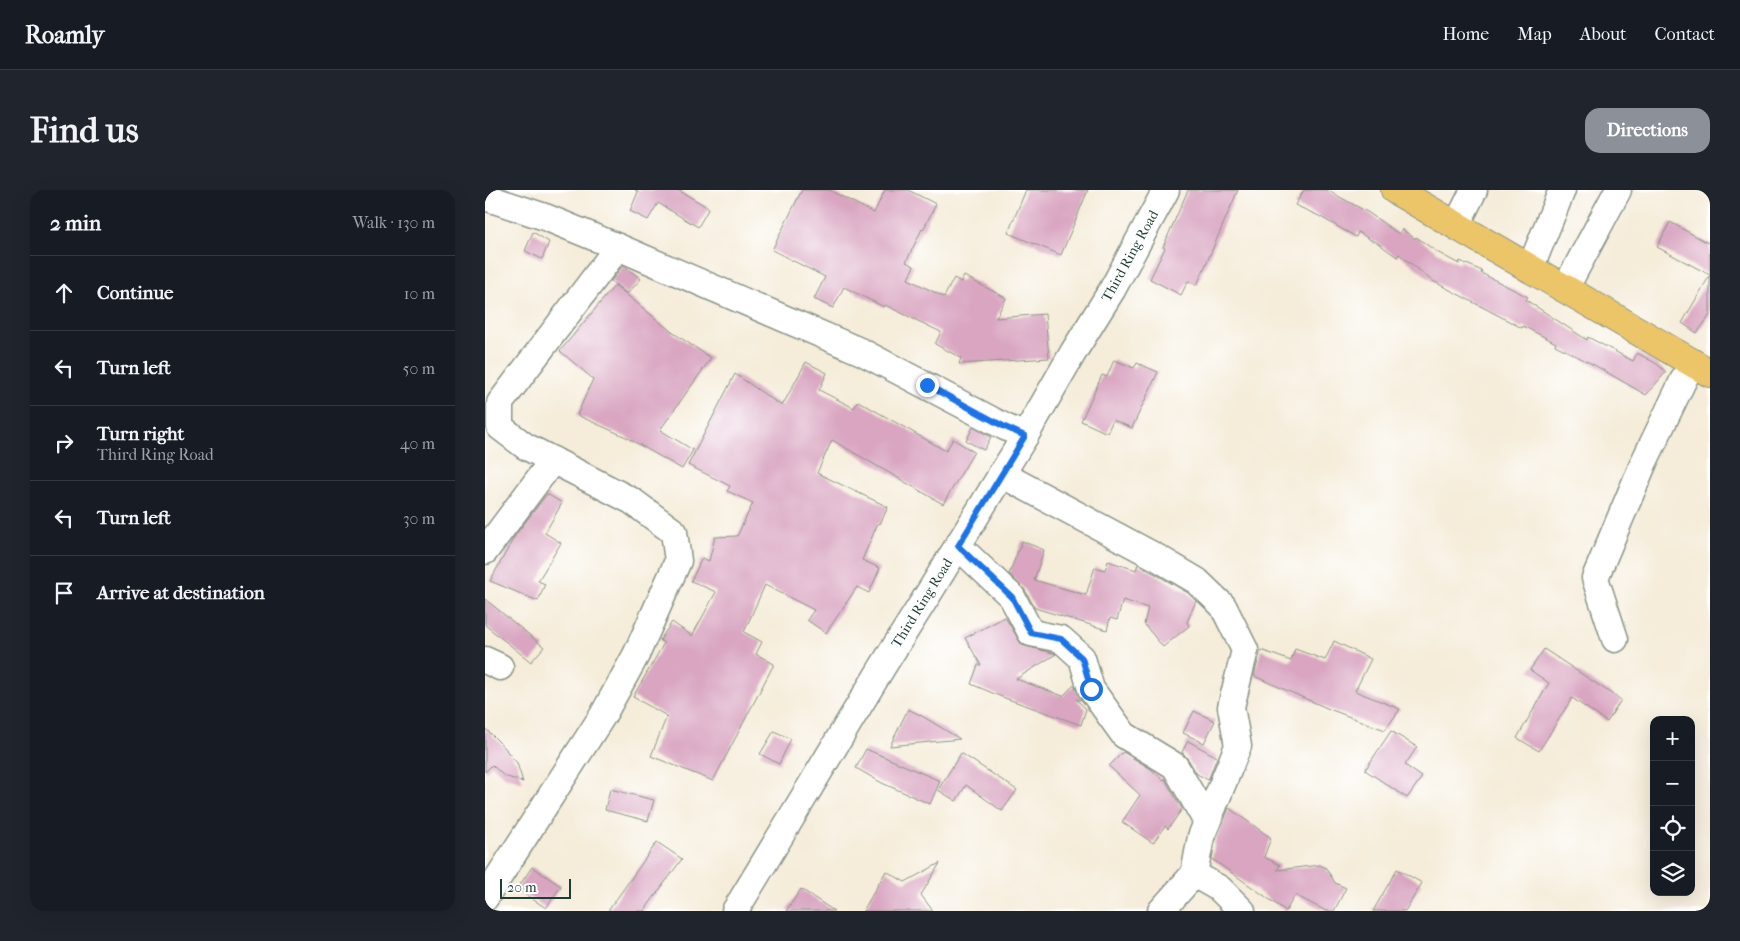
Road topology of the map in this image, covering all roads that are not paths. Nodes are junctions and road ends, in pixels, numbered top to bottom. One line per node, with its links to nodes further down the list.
1 (1166, 190): 12 (street, Third Ring Road)
2 (1395, 190): 7 (highway)
3 (1474, 190): 7 (street)
4 (1562, 190): 9 (street)
5 (1618, 190): 10 (street)
6 (485, 197): 8 (street)
7 (1456, 226): 9 (highway)
8 (618, 247): 12 (street); 13 (street)
9 (1530, 269): 10 (highway)
10 (1565, 289): 11 (highway)
11 (1701, 368): 17 (street)
12 (1025, 436): 14 (street, Third Ring Road)
13 (553, 460): 16 (street); 20 (street)
14 (1001, 474): 15 (street, Third Ring Road); 18 (street)
15 (958, 546): 18 (street); 21 (street, Third Ring Road)
16 (485, 551)
17 (1615, 639)
18 (1207, 822): 19 (street)
19 (1194, 874): 22 (street); 23 (street)
20 (485, 898)
21 (735, 911)
22 (1161, 911)
23 (1242, 911)

